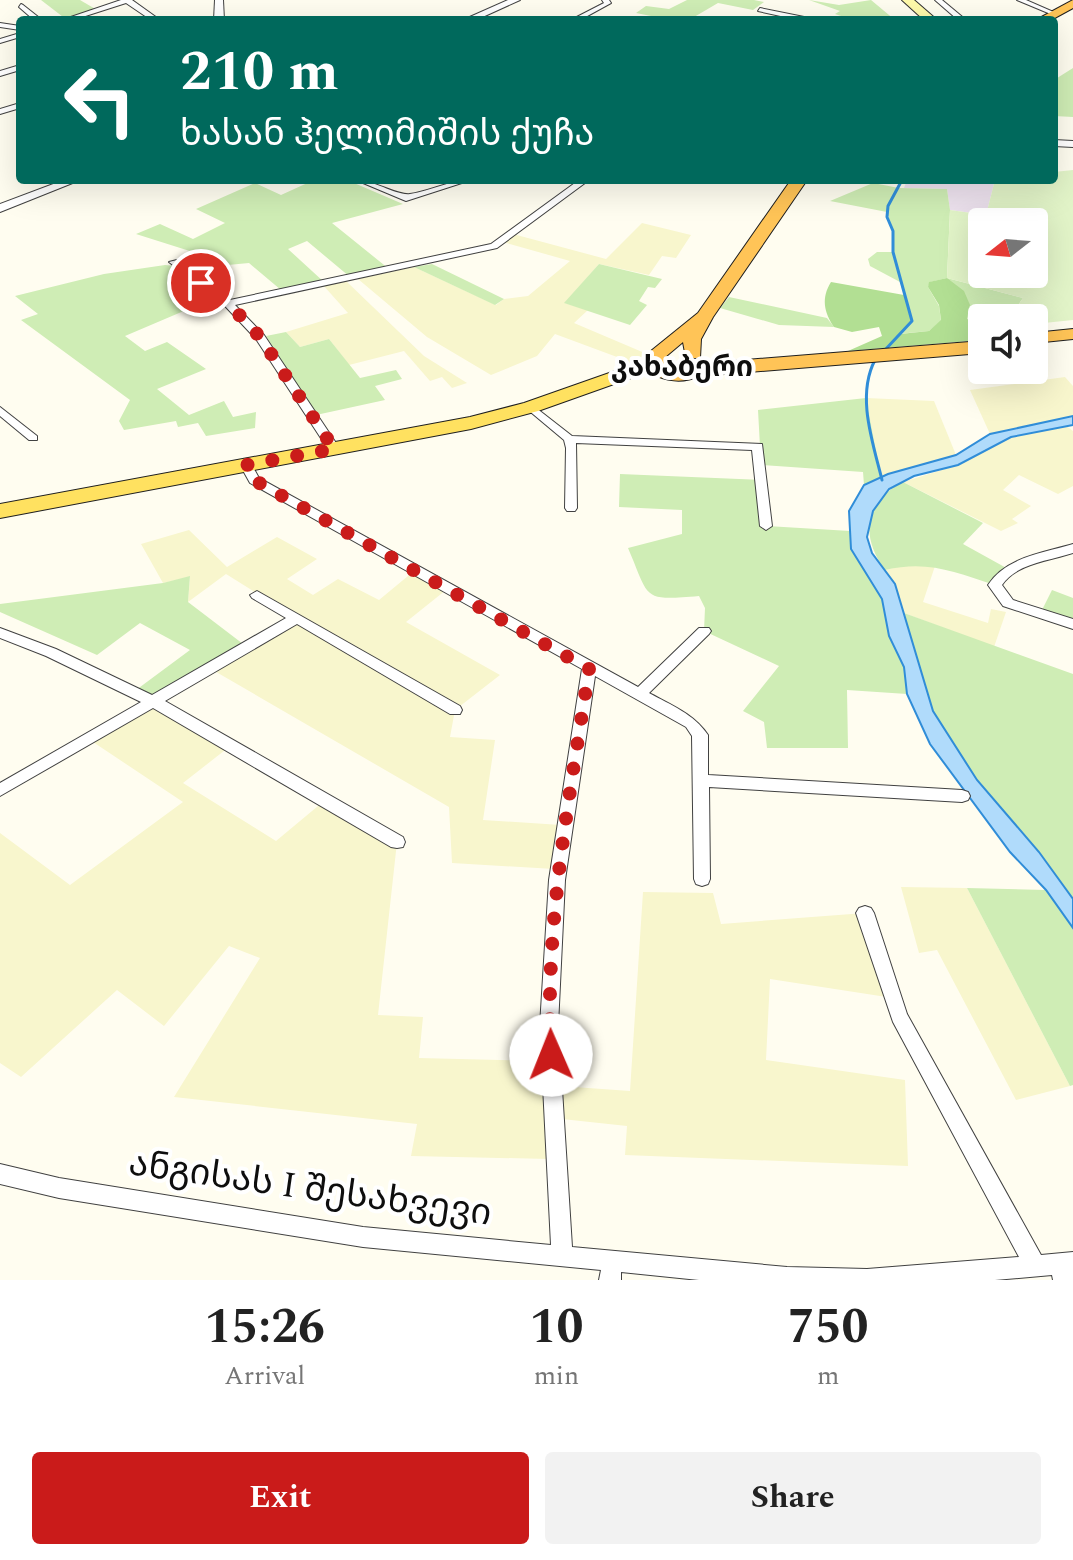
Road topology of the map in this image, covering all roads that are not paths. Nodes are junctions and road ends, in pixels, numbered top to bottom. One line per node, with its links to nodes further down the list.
1 (127, 0): 12 (street); 13 (street)
2 (516, 0): 14 (street)
3 (605, 0): 15 (street)
4 (907, 0): 17 (main road)
5 (938, 0): 18 (street)
6 (1020, 0): 10 (street)
7 (1071, 5): 10 (highway)
8 (21, 6): 11 (street)
9 (760, 10): 16 (street)
10 (1055, 14): 19 (highway)
11 (33, 16)
12 (78, 16)
13 (150, 16)
14 (481, 16)
15 (583, 16)
16 (789, 16)
17 (926, 16)
18 (957, 16)
19 (1051, 16)
20 (63, 184): 25 (street)
21 (370, 184): 22 (street)
22 (453, 184)
23 (579, 184): 27 (street)
24 (796, 184): 28 (highway)
25 (0, 208)
26 (174, 262): 27 (street)
27 (228, 303): 38 (street)
28 (704, 317): 32 (highway); 33 (highway)
29 (1073, 337): 30 (highway)
30 (1048, 339)
31 (968, 346): 32 (highway)
32 (696, 361): 33 (highway)
33 (662, 363): 34 (main road)
34 (531, 407): 37 (street); 38 (main road)
35 (0, 410): 36 (street)
36 (33, 438)
37 (569, 439): 40 (street); 42 (street)
38 (334, 449): 39 (main road)
39 (246, 465): 41 (main road); 49 (street)
40 (571, 508)
41 (0, 511)
42 (766, 526)
43 (1073, 548): 46 (street)
44 (257, 595): 45 (street)
45 (297, 618): 51 (street); 52 (street)
46 (1073, 624)
47 (704, 631): 50 (street)
48 (0, 633): 51 (street)
49 (589, 669): 50 (street); 60 (street)
50 (638, 695): 53 (street)
51 (150, 701): 54 (street); 56 (street)
52 (455, 710)
53 (701, 781): 55 (street); 57 (street)
54 (0, 790)
55 (962, 796)
56 (397, 842)
57 (702, 879)
58 (865, 913): 61 (street)
59 (0, 1174): 60 (street, ანგისას I შესახვევი)
60 (562, 1254): 63 (street, ანგისას I შესახვევი)
61 (1034, 1264): 62 (street, ანგისას I შესახვევი); 63 (street, ანგისას I შესახვევი)
62 (1065, 1269)
63 (611, 1271)

